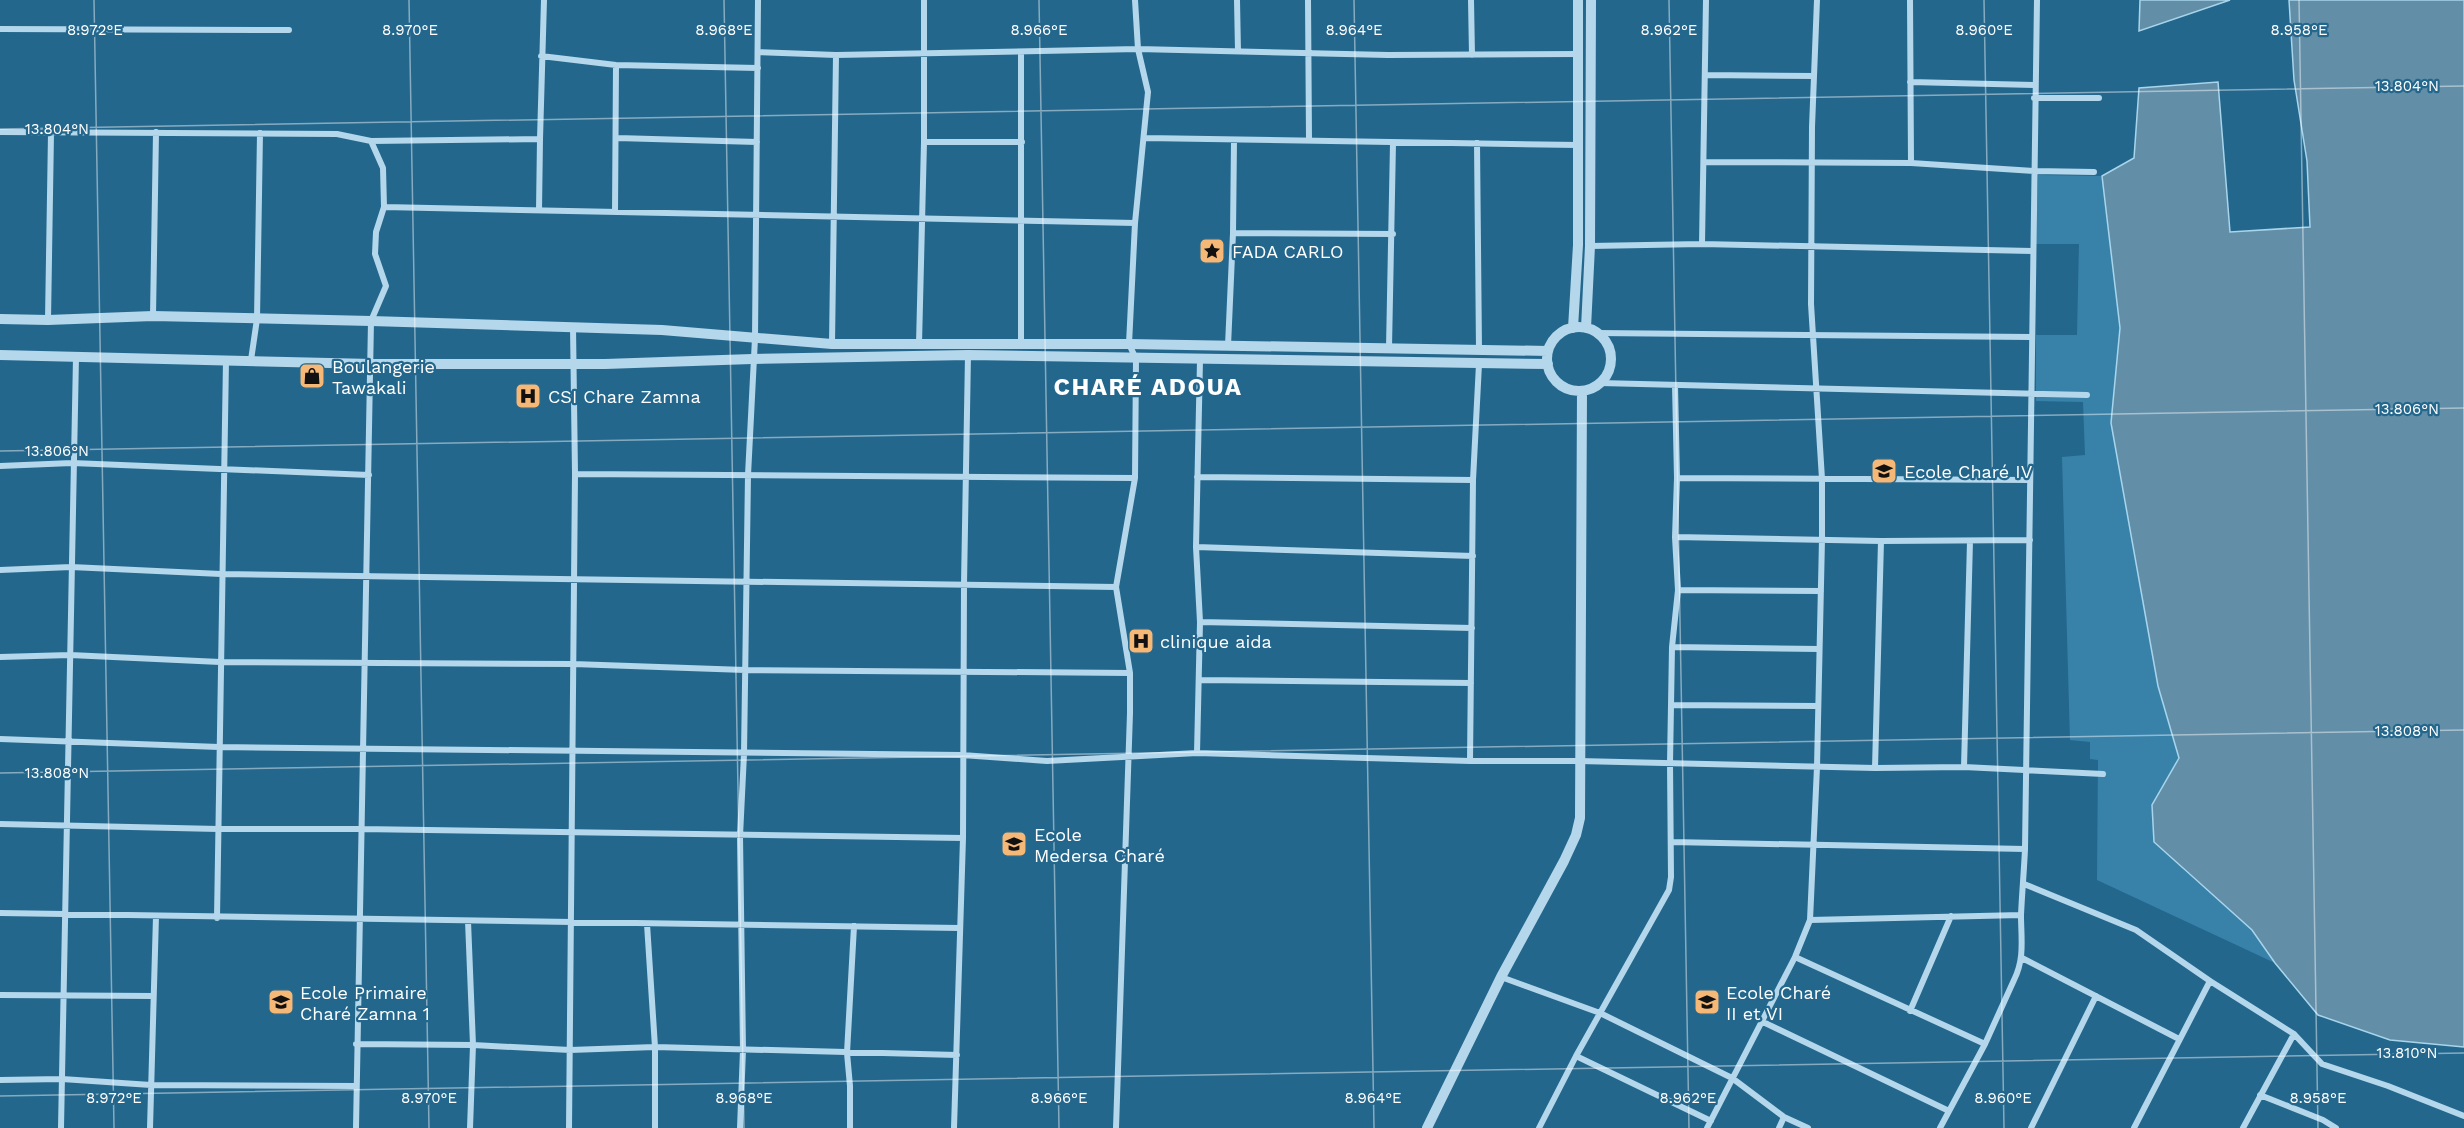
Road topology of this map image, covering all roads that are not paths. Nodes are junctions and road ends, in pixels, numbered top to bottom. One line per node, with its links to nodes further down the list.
1 (544, 0): 25 (street)
2 (758, 0): 18 (street)
3 (924, 0): 19 (street)
4 (1237, 0): 17 (street)
5 (1308, 0): 21 (street)
6 (1471, 0): 24 (street)
7 (1578, 0): 22 (street)
8 (1591, 0): 66 (street)
9 (1706, 0): 28 (street)
10 (1817, 0): 29 (street)
11 (1910, 0): 30 (street)
12 (2037, 0): 31 (street)
13 (1136, 1): 16 (street)
14 (0, 28): 15 (street)
15 (289, 30)
16 (1138, 49): 17 (street); 20 (street); 39 (street)
17 (1238, 51): 21 (street)
18 (758, 52): 23 (street); 27 (street)
19 (923, 52): 20 (street); 23 (street); 45 (street)
20 (1021, 52): 46 (street)
21 (1308, 53): 24 (street); 42 (street)
22 (1579, 54): 24 (street); 49 (street)
23 (836, 55): 59 (street)
24 (1472, 55)
25 (541, 57): 26 (street); 40 (street)
26 (616, 65): 27 (street); 38 (street)
27 (758, 68): 44 (street)
28 (1706, 75): 29 (street); 51 (street)
29 (1814, 76): 50 (street)
30 (1910, 82): 31 (street); 52 (street)
31 (2034, 85): 32 (street)
32 (2034, 98): 33 (street); 53 (street)
33 (2099, 98)
34 (0, 132): 36 (street)
35 (156, 132): 36 (street); 37 (street); 69 (street)
36 (51, 133): 72 (street)
37 (260, 133): 43 (street); 71 (street)
38 (617, 138): 44 (street); 57 (street)
39 (1145, 138): 41 (street); 62 (street)
40 (540, 139): 43 (street); 56 (street)
41 (1234, 140): 42 (street); 63 (street)
42 (1309, 140): 47 (street)
43 (371, 141): 55 (street)
44 (757, 142): 58 (street)
45 (924, 142): 46 (street); 60 (street)
46 (1022, 142): 61 (street)
47 (1393, 143): 48 (street); 64 (street)
48 (1477, 143): 49 (street); 87 (street)
49 (1578, 145): 75 (street)
50 (1813, 161): 51 (street); 52 (street); 67 (street)
51 (1704, 162): 65 (street)
52 (1911, 163): 53 (street)
53 (2034, 171): 54 (street); 68 (street)
54 (2094, 172)
55 (384, 207): 56 (street); 73 (street)
56 (539, 210): 57 (street)
57 (615, 212): 58 (street)
58 (757, 215): 59 (street); 80 (street)
59 (835, 215): 60 (street); 81 (street)
60 (922, 218): 61 (street); 83 (street)
61 (1023, 221): 62 (street); 84 (street)
62 (1135, 223): 82 (street)
63 (1233, 233): 64 (street); 85 (street)
64 (1393, 234): 86 (street)
65 (1702, 244): 66 (street); 67 (street)
66 (1590, 246): 76 (street)
67 (1812, 248): 68 (street); 78 (street)
68 (2032, 251): 79 (street)
69 (153, 316): 71 (street); 72 (street)
70 (0, 319): 72 (street)
71 (257, 319): 73 (street); 95 (street)
72 (48, 320)
73 (371, 321): 74 (street); 98 (street)
74 (573, 327): 80 (street); 97 (street)
75 (1573, 328): 76 (street); 88 (street)
76 (1586, 328): 77 (street)
77 (1597, 333): 78 (street); 101 (street)
78 (1812, 335): 79 (street); 103 (street)
79 (2031, 337): 105 (street)
80 (755, 338): 81 (street); 93 (street)
81 (832, 344): 83 (street)
82 (1129, 344): 84 (street); 85 (street); 94 (street)
83 (918, 345): 84 (street)
84 (1022, 345)
85 (1228, 347): 86 (street)
86 (1389, 348): 87 (street)
87 (1479, 350): 88 (street)
88 (1548, 351): 100 (street)
89 (968, 355): 93 (street); 94 (street); 114 (street)
90 (0, 356): 91 (street)
91 (75, 356): 92 (street); 107 (street)
92 (226, 359): 95 (street); 109 (street)
93 (753, 359): 97 (street); 111 (street)
94 (1136, 359): 96 (street); 115 (street)
95 (250, 360): 98 (street)
96 (1200, 360): 99 (street); 113 (street)
97 (574, 363): 98 (street); 110 (street)
98 (372, 364): 112 (street)
99 (1479, 364): 100 (street); 118 (street)
100 (1548, 364): 104 (street)
101 (1600, 383): 102 (street); 104 (street)
102 (1675, 385): 103 (street); 116 (street)
103 (1817, 389): 105 (street); 117 (street)
104 (1582, 390): 163 (street)
105 (2031, 394): 106 (street); 119 (street)
106 (2087, 395)
107 (72, 463): 108 (street); 109 (street); 127 (street)
108 (0, 466)
109 (223, 471): 112 (street); 129 (street)
110 (575, 474): 111 (street); 131 (street)
111 (748, 475): 114 (street); 132 (street)
112 (369, 476): 130 (street)
113 (1197, 477): 118 (street); 125 (street)
114 (967, 478): 115 (street); 133 (street)
115 (1135, 478): 134 (street)
116 (1677, 478): 117 (street); 120 (street)
117 (1822, 479): 119 (street); 121 (street)
118 (1473, 480): 126 (street)
119 (2030, 480): 122 (street)
120 (1675, 537): 121 (street); 135 (street)
121 (1822, 539): 123 (street); 136 (street)
122 (2030, 540): 124 (street); 168 (street)
123 (1881, 541): 124 (street); 167 (street)
124 (1970, 541): 166 (street)
125 (1196, 547): 126 (street); 137 (street)
126 (1473, 556): 138 (street)
127 (71, 567): 128 (street); 129 (street); 141 (street)
128 (0, 570)
129 (221, 574): 130 (street); 143 (street)
130 (367, 576): 131 (street); 144 (street)
131 (574, 579): 132 (street); 145 (street)
132 (747, 581): 133 (street); 146 (street)
133 (964, 584): 134 (street); 147 (street)
134 (1116, 587): 148 (street)
135 (1678, 590): 136 (street); 139 (street)
136 (1821, 591): 140 (street)
137 (1200, 622): 138 (street); 149 (street)
138 (1472, 628): 150 (street)
139 (1672, 647): 140 (street); 151 (street)
140 (1819, 649): 152 (street)
141 (70, 655): 142 (street); 143 (street); 154 (street)
142 (0, 657)
143 (220, 662): 144 (street); 155 (street)
144 (365, 664): 145 (street); 156 (street)
145 (573, 664): 146 (street); 157 (street)
146 (745, 670): 147 (street); 159 (street)
147 (965, 671): 148 (street); 160 (street)
148 (1130, 673): 161 (street)
149 (1200, 680): 150 (street); 158 (street)
150 (1471, 683): 162 (street)
151 (1671, 705): 152 (street); 164 (street)
152 (1818, 706): 165 (street)
153 (0, 739): 154 (street)
154 (68, 741): 155 (street); 171 (street)
155 (219, 747): 156 (street); 172 (street)
156 (363, 749): 157 (street); 173 (street)
157 (572, 750): 159 (street); 174 (street)
158 (1197, 753): 161 (street); 162 (street)
159 (744, 754): 160 (street); 175 (street)
160 (962, 755): 161 (street); 176 (street)
161 (1128, 757): 236 (street)
162 (1470, 761): 163 (street)
163 (1579, 761): 164 (street); 197 (street)
164 (1670, 763): 165 (street); 177 (street)
165 (1817, 767): 167 (street); 178 (street)
166 (1964, 767): 167 (street); 168 (street)
167 (1875, 768)
168 (2026, 769): 169 (street); 179 (street)
169 (2103, 774)
170 (0, 824): 171 (street)
171 (65, 826): 172 (street); 182 (street)
172 (218, 829): 173 (street); 186 (street)
173 (361, 829): 174 (street); 187 (street)
174 (570, 833): 175 (street); 190 (street)
175 (740, 836): 176 (street); 192 (street)
176 (963, 838): 194 (street)
177 (1672, 842): 178 (street); 204 (street)
178 (1814, 844): 179 (street); 188 (street)
179 (2025, 849): 180 (street)
180 (2024, 884): 183 (street); 198 (street)
181 (0, 913): 182 (street)
182 (65, 913): 184 (street); 200 (street)
183 (2021, 915): 185 (street); 196 (street)
184 (156, 916): 186 (street); 201 (street)
185 (1951, 916): 188 (street); 203 (street)
186 (217, 918): 187 (street)
187 (359, 920): 189 (street); 208 (street)
188 (1810, 920): 195 (street)
189 (468, 921): 190 (street); 209 (street)
190 (570, 922): 191 (street); 212 (street)
191 (647, 924): 192 (street); 211 (street)
192 (741, 925): 193 (street); 213 (street)
193 (855, 926): 194 (street); 214 (street)
194 (959, 928): 215 (street)
195 (1795, 957): 203 (street); 205 (street)
196 (2022, 958): 202 (street); 210 (street)
197 (1501, 977): 204 (street); 237 (street)
198 (2210, 981): 206 (street); 207 (street)
199 (0, 995): 200 (street)
200 (63, 996): 201 (street); 218 (street)
201 (153, 996): 220 (street)
202 (2096, 996): 207 (street); 243 (street)
203 (1910, 1011): 210 (street)
204 (1600, 1013): 216 (street); 217 (street)
205 (1761, 1021): 217 (street); 223 (street)
206 (2294, 1034): 222 (street); 224 (street)
207 (2179, 1039): 244 (street)
208 (356, 1044): 209 (street); 221 (street)
209 (473, 1044): 212 (street); 230 (street)
210 (1985, 1044): 223 (street)
211 (655, 1047): 212 (street); 213 (street); 232 (street)
212 (570, 1050): 231 (street)
213 (743, 1050): 214 (street); 233 (street)
214 (847, 1053): 215 (street); 234 (street)
215 (957, 1055): 235 (street)
216 (1576, 1056): 226 (street); 238 (street)
217 (1732, 1078): 225 (street); 226 (street)
218 (62, 1079): 219 (street); 220 (street); 227 (street)
219 (0, 1080)
220 (151, 1085): 221 (street); 228 (street)
221 (356, 1086): 229 (street)
222 (2260, 1095): 245 (street); 246 (street)
223 (1949, 1111): 242 (street)
224 (2464, 1116)
225 (1784, 1117): 240 (street); 241 (street)
226 (1711, 1121): 239 (street)
227 (61, 1128)
228 (150, 1128)
229 (356, 1128)
230 (470, 1128)
231 (569, 1128)
232 (655, 1128)
233 (740, 1128)
234 (850, 1128)
235 (954, 1128)
236 (1116, 1128)
237 (1427, 1128)
238 (1539, 1128)
239 (1707, 1128)
240 (1779, 1128)
241 (1808, 1128)
242 (1940, 1128)
243 (2031, 1128)
244 (2134, 1128)
245 (2242, 1128)
246 (2336, 1128)

